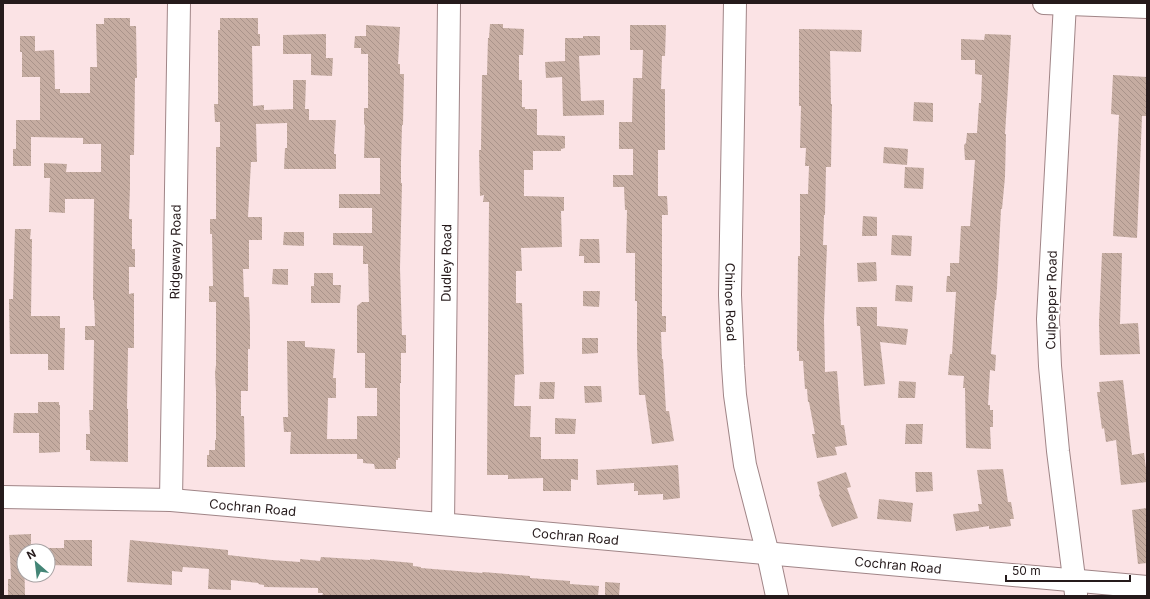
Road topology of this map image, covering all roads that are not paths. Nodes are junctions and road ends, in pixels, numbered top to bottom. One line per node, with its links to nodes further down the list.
1 (179, 3): 7 (street, Ridgeway Road)
2 (449, 3): 8 (street, Dudley Road)
3 (735, 3): 9 (street, Chinoe Road)
4 (1058, 3): 5 (street); 11 (street, Culpepper Road)
5 (1147, 7)
6 (3, 497): 7 (street, Cochran Road)
7 (171, 500): 8 (street, Cochran Road)
8 (444, 524): 9 (street, Cochran Road)
9 (768, 554): 11 (street, Cochran Road); 12 (street, Chinoe Road)
10 (1147, 587): 11 (street, Cochran Road)
11 (1076, 588)
12 (777, 596)

